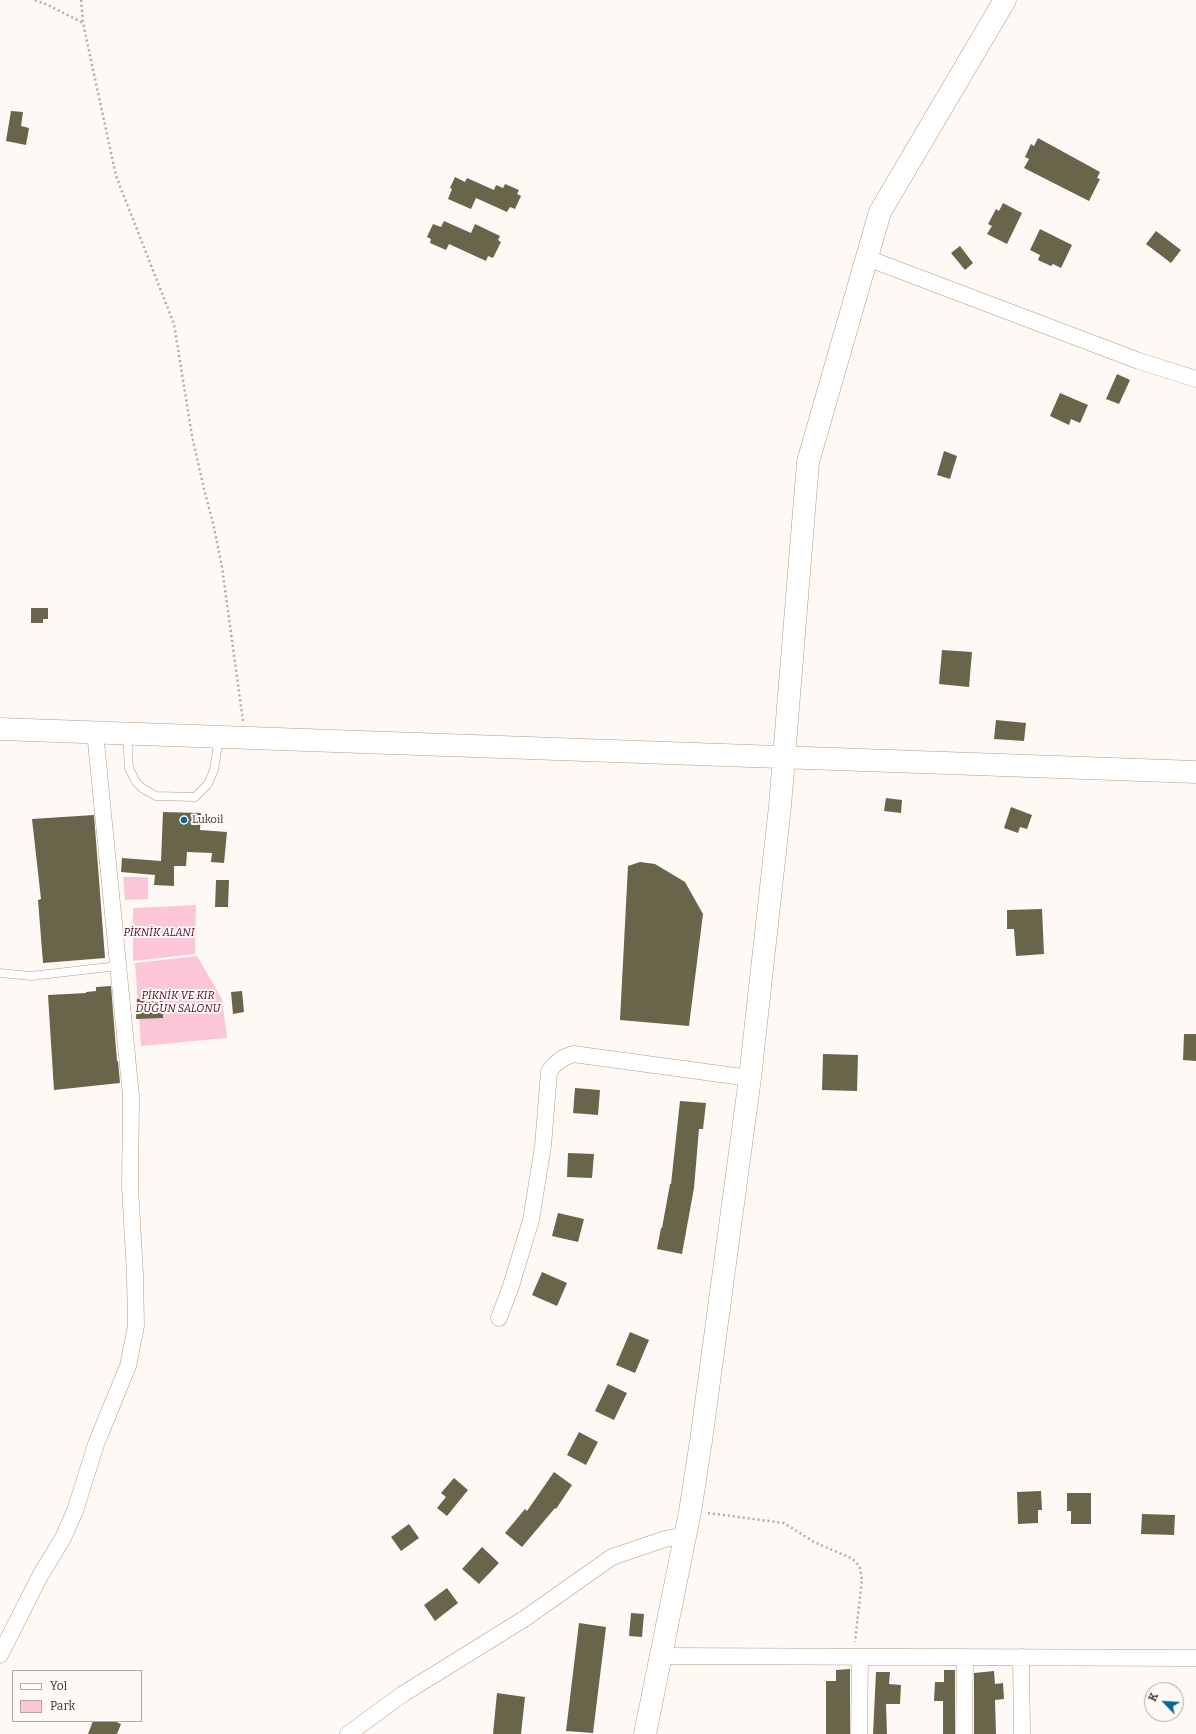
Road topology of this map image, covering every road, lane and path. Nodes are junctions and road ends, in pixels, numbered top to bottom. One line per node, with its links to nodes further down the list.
1 (35, 0): 4 (path)
2 (81, 0): 4 (path)
3 (1005, 0): 5 (street)
4 (83, 23): 11 (path)
5 (867, 258): 6 (street); 12 (street)
6 (1196, 379)
7 (0, 729): 8 (street)
8 (95, 732): 9 (street); 14 (street)
9 (127, 733): 10 (street); 10 (lane)
10 (219, 736): 11 (street)
11 (245, 737): 12 (street)
12 (785, 757): 13 (street); 16 (street)
13 (1196, 772)
14 (118, 966): 15 (lane); 20 (street)
15 (0, 973)
16 (750, 1078): 17 (street); 18 (street)
17 (499, 1318)
18 (690, 1512): 19 (street); 22 (path)
19 (686, 1535): 21 (street); 26 (street)
20 (0, 1655)
21 (661, 1656): 22 (street); 27 (street)
22 (857, 1657): 23 (street); 28 (street)
23 (965, 1657): 24 (street); 29 (street)
24 (1020, 1657): 25 (street); 30 (street)
25 (1196, 1658)
26 (348, 1734)
27 (645, 1734)
28 (858, 1734)
29 (964, 1734)
30 (1022, 1734)

